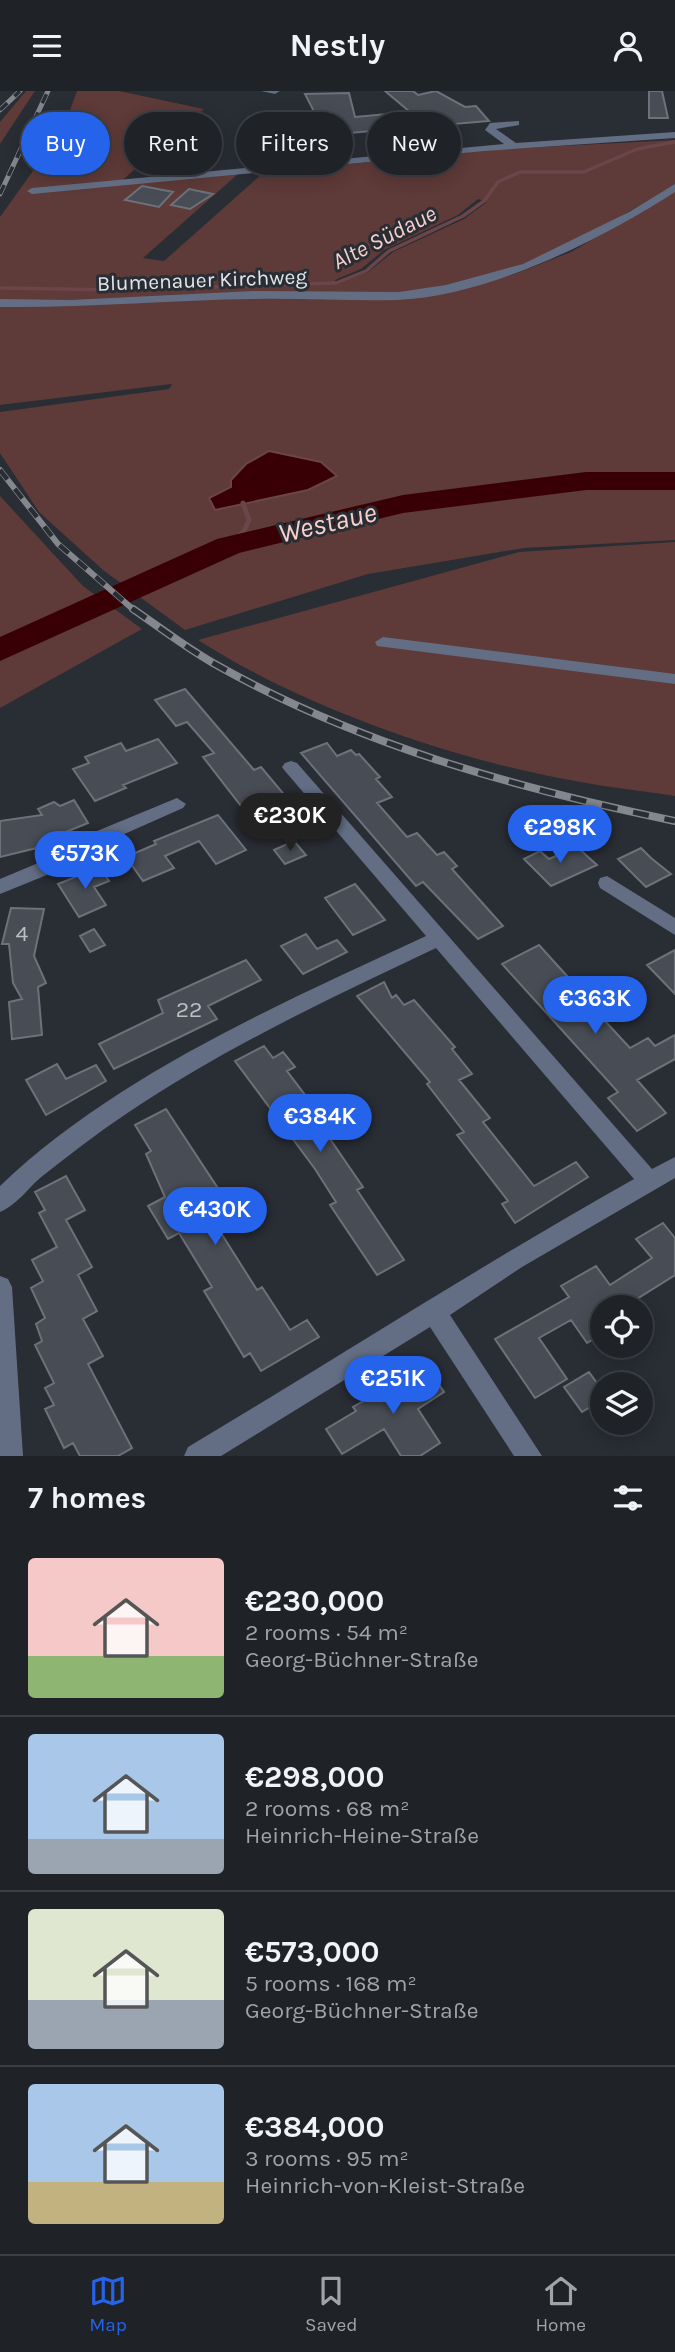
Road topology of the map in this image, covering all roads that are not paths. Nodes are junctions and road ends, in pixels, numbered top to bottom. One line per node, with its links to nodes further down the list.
1 (266, 91): 2 (street)
2 (275, 91)
3 (515, 123): 5 (street)
4 (675, 135): 5 (street)
5 (516, 147): 7 (street)
6 (675, 187): 8 (street, Blumenauer Kirchweg)
7 (32, 191)
8 (0, 303)
9 (383, 642): 10 (street)
10 (675, 679)
11 (291, 767): 16 (street)
12 (177, 804): 14 (street)
13 (607, 883): 15 (street)
14 (0, 887)
15 (675, 928)
16 (439, 938): 18 (street); 19 (street)
17 (675, 1167): 18 (street)
18 (650, 1182): 21 (street)
19 (0, 1202)
20 (0, 1287): 22 (street)
21 (434, 1312): 23 (street); 24 (street)
22 (10, 1456)
23 (197, 1456)
24 (529, 1456)

